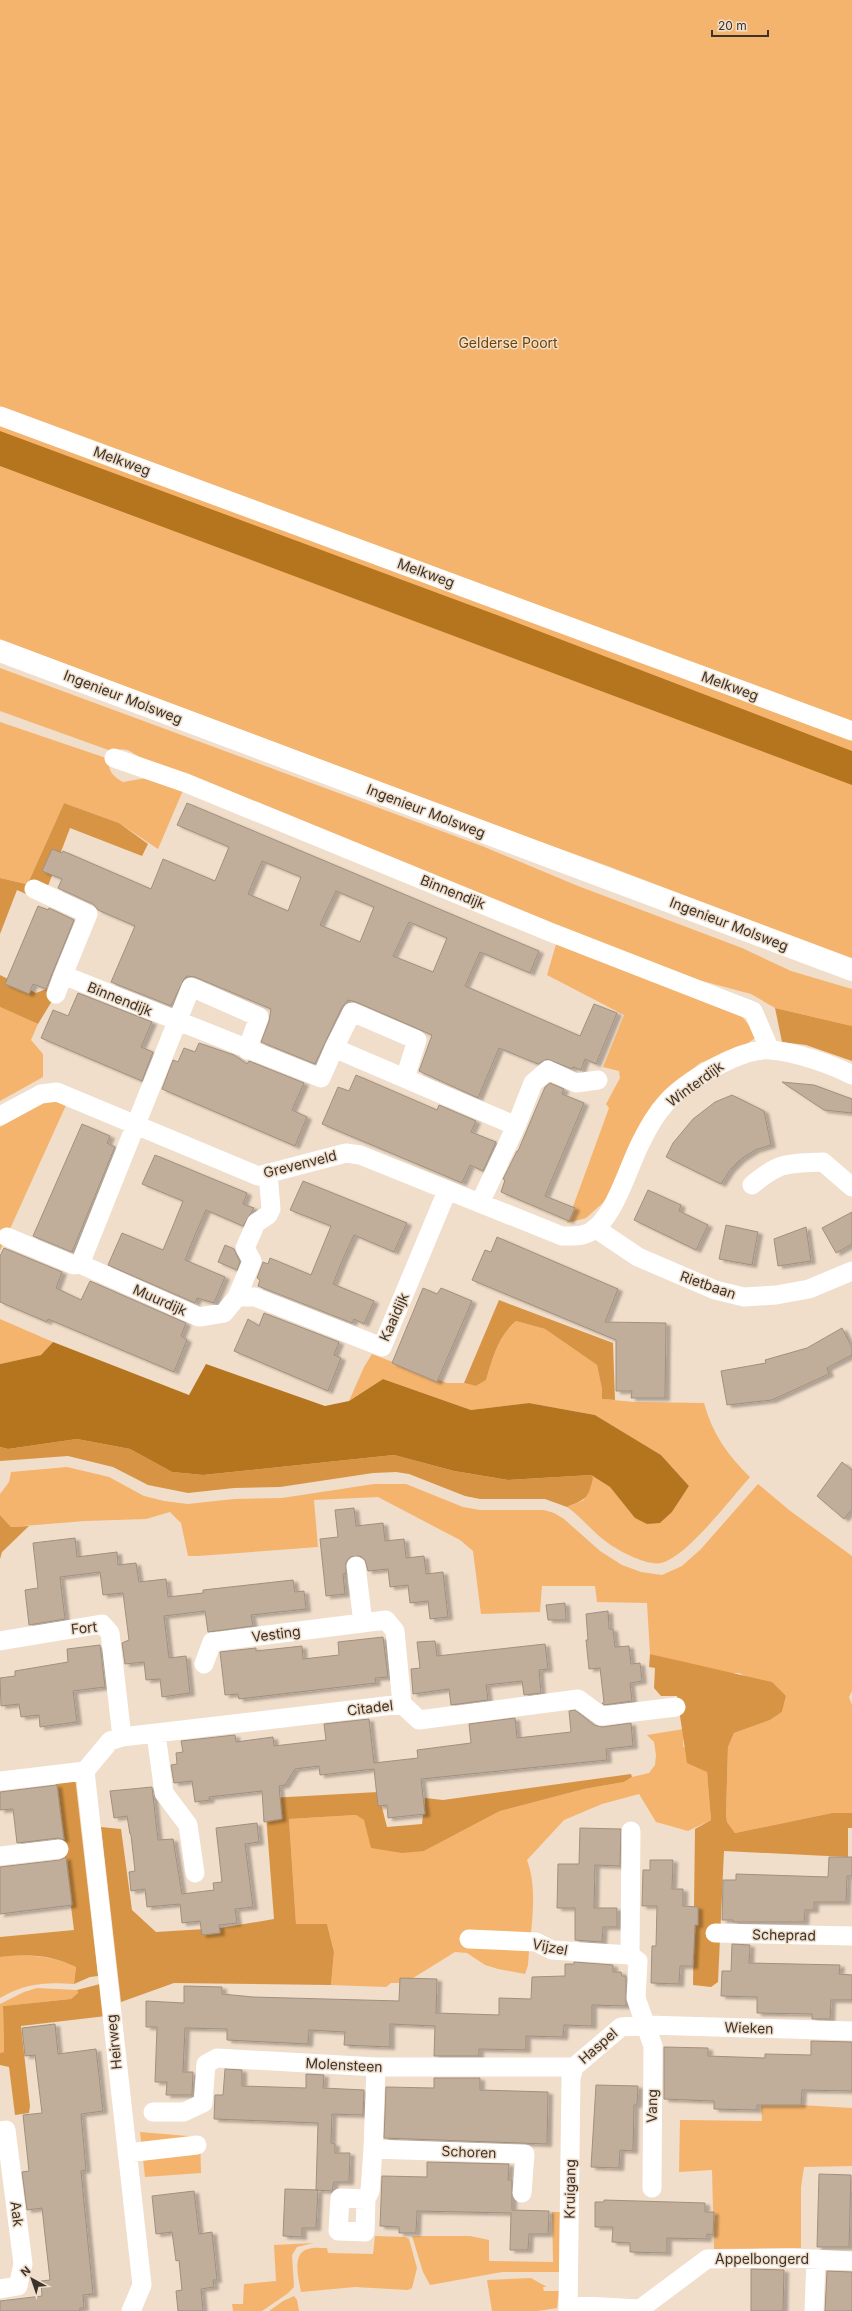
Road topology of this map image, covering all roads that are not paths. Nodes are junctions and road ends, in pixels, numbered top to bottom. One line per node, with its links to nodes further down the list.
1 (0, 416): 3 (street, Melkweg)
2 (0, 651): 6 (main road, Ingenieur Molsweg)
3 (852, 731)
4 (114, 758): 12 (street, Binnendijk)
5 (34, 889): 7 (street)
6 (852, 970)
7 (63, 975): 8 (street); 9 (street, Binnendijk)
8 (56, 994)
9 (176, 1022): 11 (street, Binnendijk); 11 (street); 17 (street)
10 (334, 1048): 11 (street, Binnendijk); 14 (street); 14 (street, Binnendijk)
11 (247, 1050)
12 (770, 1050): 13 (street, Winterdijk); 24 (street, Winterdijk)
13 (852, 1075)
14 (405, 1078): 18 (street)
15 (598, 1080): 18 (street)
16 (0, 1116): 17 (street, Grevenveld)
17 (135, 1124): 19 (street, Grevenveld); 26 (street)
18 (516, 1126): 23 (street)
19 (268, 1173): 22 (street, Grevenveld); 28 (street)
20 (752, 1185): 21 (street)
21 (852, 1188)
22 (447, 1191): 23 (street, Grevenveld); 28 (street, Kaaidijk)
23 (480, 1203): 24 (street, Grevenveld)
24 (589, 1232): 27 (street, Rietbaan)
25 (7, 1237): 26 (street, Muurdijk)
26 (80, 1264): 28 (street, Muurdijk)
27 (852, 1271)
28 (237, 1298)
29 (356, 1566): 30 (street)
30 (363, 1623): 32 (street, Vesting); 33 (street, Vesting)
31 (0, 1640): 36 (street, Fort)
32 (204, 1664)
33 (402, 1704): 34 (street, Citadel); 35 (street, Citadel)
34 (676, 1707)
35 (156, 1734): 36 (street, Citadel); 42 (street)
36 (122, 1737): 37 (street)
37 (85, 1771): 38 (street); 55 (street, Heirweg)
38 (0, 1781)
39 (630, 1831): 46 (street)
40 (58, 1849): 41 (street)
41 (0, 1856)
42 (195, 1873)
43 (715, 1933): 44 (street, Scheprad)
44 (852, 1936)
45 (469, 1939): 46 (street, Vijzel)
46 (630, 1955): 47 (street)
47 (647, 2025): 48 (street, Wieken); 50 (street, Haspel); 56 (street, Vang)
48 (852, 2031)
49 (376, 2067): 50 (street, Molensteen); 51 (street, Molensteen); 54 (street)
50 (574, 2067): 63 (street, Kruigang)
51 (153, 2112)
52 (0, 2131): 61 (street, Aak)
53 (197, 2145): 55 (street)
54 (374, 2149): 57 (street, Schoren); 58 (street)
55 (126, 2153): 64 (street, Heirweg)
56 (652, 2188)
57 (522, 2193)
58 (366, 2199)
59 (816, 2259): 60 (street, Appelbongerd); 62 (street, Appelbongerd); 66 (street)
60 (852, 2261)
61 (0, 2289)
62 (665, 2291): 63 (street, Appelbongerd); 65 (street)
63 (568, 2308)
64 (131, 2311)
65 (665, 2311)
66 (814, 2311)

